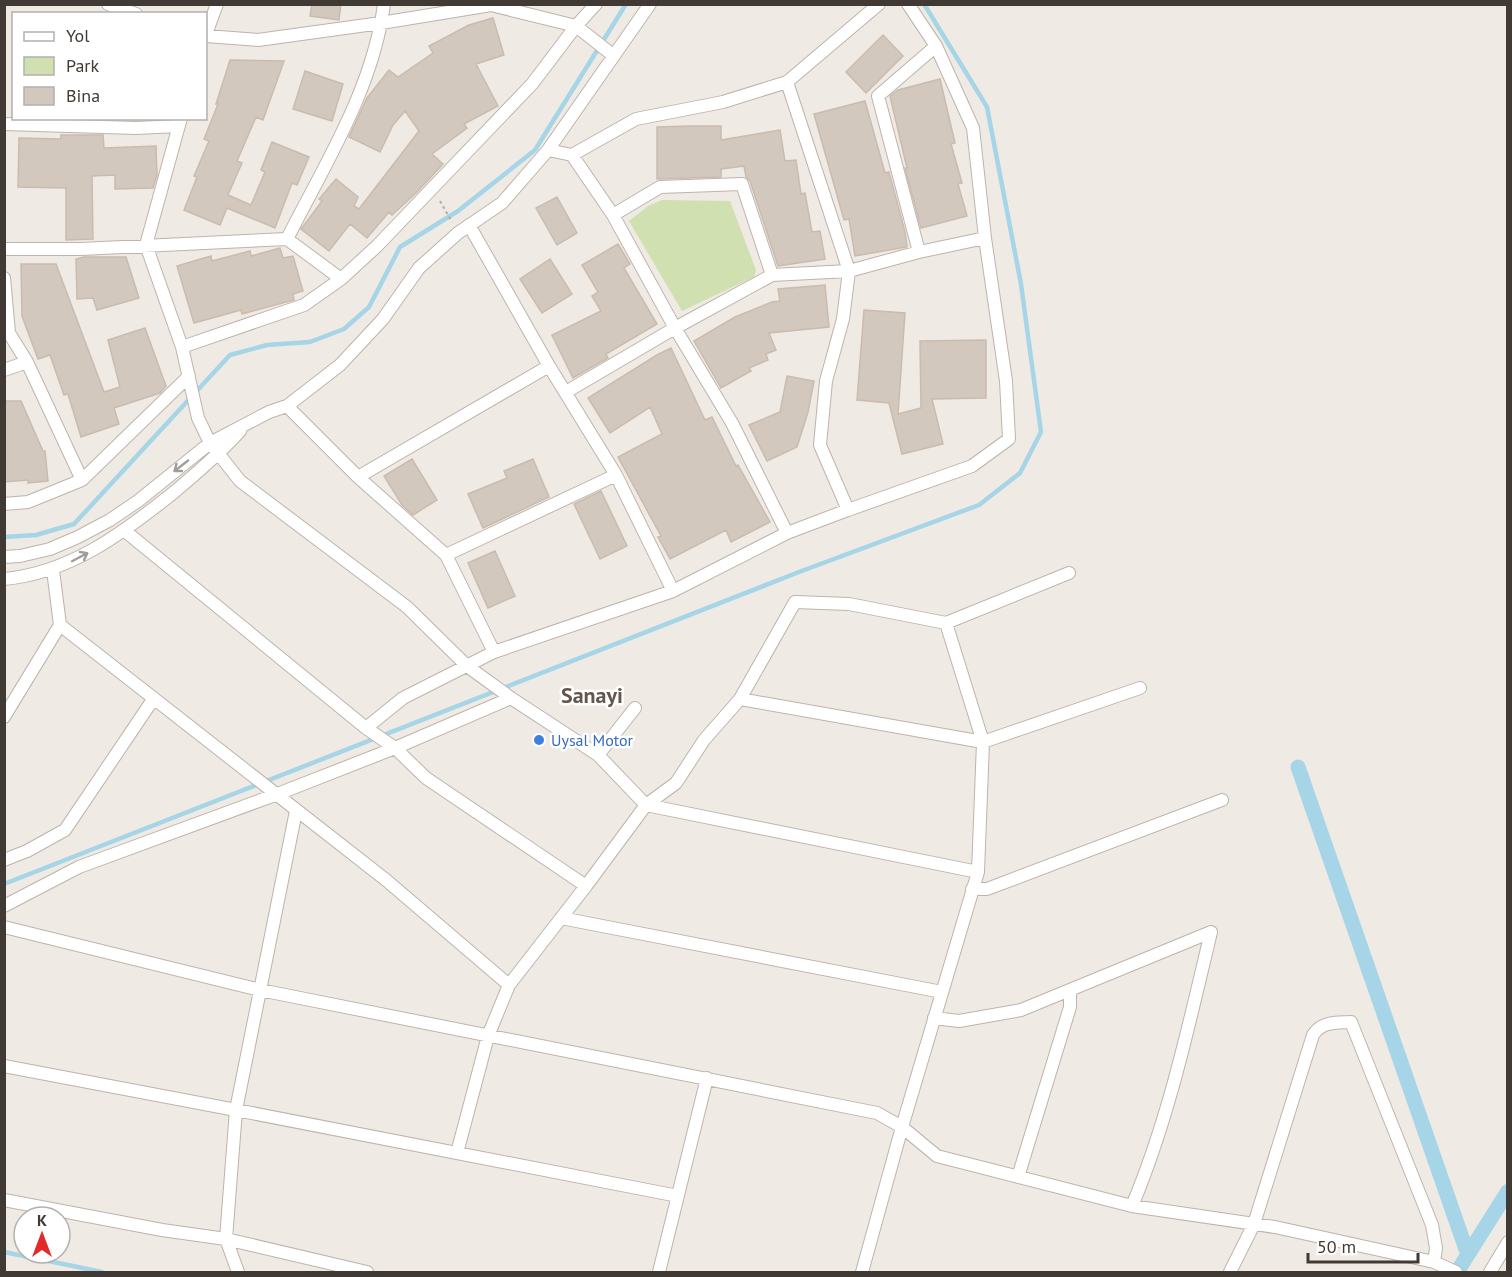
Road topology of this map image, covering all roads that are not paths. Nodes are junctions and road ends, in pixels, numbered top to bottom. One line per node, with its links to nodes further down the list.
1 (108, 4): 9 (street)
2 (217, 4): 12 (street)
3 (384, 4): 10 (street)
4 (596, 4): 11 (street)
5 (650, 4): 15 (street)
6 (879, 4): 16 (street)
7 (908, 4): 14 (street)
8 (511, 7): 10 (street); 11 (street)
9 (130, 12)
10 (381, 23): 13 (street); 24 (street)
11 (576, 26): 15 (street); 31 (street)
12 (207, 32)
13 (207, 35)
14 (936, 46): 23 (street); 27 (street)
15 (610, 52): 19 (street)
16 (787, 82): 20 (street); 28 (street)
17 (180, 122): 18 (street); 25 (street)
18 (4, 124)
19 (548, 150): 20 (street); 22 (street)
20 (572, 155): 21 (street)
21 (612, 215): 29 (street); 32 (street)
22 (469, 225): 36 (street); 40 (street)
23 (985, 238): 27 (street); 48 (street)
24 (287, 239): 25 (street); 31 (street)
25 (146, 245): 26 (street); 34 (street)
26 (4, 249)
27 (919, 252): 28 (street)
28 (849, 271): 29 (street); 48 (street)
29 (772, 275): 32 (street)
30 (4, 278): 33 (street)
31 (341, 279): 34 (street)
32 (675, 328): 39 (street); 50 (street)
33 (7, 334): 35 (street)
34 (182, 347): 38 (street)
35 (27, 362): 37 (street); 46 (street)
36 (549, 366): 39 (street); 45 (street)
37 (4, 370)
38 (189, 379): 42 (street); 46 (street)
39 (566, 392): 44 (street)
40 (288, 406): 41 (street); 45 (street)
41 (247, 424): 42 (street); 43 (street)
42 (210, 442): 43 (street); 52 (street, one-way to 52)
43 (219, 455): 49 (street); 60 (street)
44 (616, 475): 51 (street); 56 (street)
45 (358, 477): 51 (street)
46 (82, 480): 47 (street)
47 (4, 504)
48 (848, 510): 50 (street)
49 (125, 531): 53 (street, one-way to 49); 67 (street)
50 (787, 534): 56 (street)
51 (447, 555): 59 (street)
52 (4, 557)
53 (53, 570): 55 (street); 58 (street)
54 (1069, 573): 57 (street)
55 (4, 579)
56 (673, 591): 59 (street)
57 (946, 622): 64 (street); 68 (street)
58 (60, 625): 63 (street); 66 (street)
59 (494, 652): 60 (street)
60 (469, 667): 62 (street); 67 (street)
61 (1140, 688): 68 (street)
62 (509, 697): 69 (street); 70 (street)
63 (154, 698): 71 (street); 75 (street)
64 (740, 699): 68 (street); 73 (street)
65 (634, 708): 70 (street)
66 (4, 717)
67 (368, 729): 69 (street)
68 (983, 742): 76 (street)
69 (393, 747): 71 (street); 77 (street)
70 (598, 755): 73 (street)
71 (274, 794): 74 (street); 79 (street)
72 (1222, 800): 78 (street)
73 (646, 805): 76 (street); 77 (street)
74 (296, 811): 82 (street); 83 (street)
75 (4, 861)
76 (978, 872): 78 (street)
77 (586, 886): 80 (street)
78 (972, 889): 85 (street)
79 (4, 906)
80 (561, 918): 82 (street); 85 (street)
81 (4, 927): 83 (street)
82 (509, 985): 87 (street)
83 (260, 990): 87 (street); 90 (street)
84 (1070, 990): 86 (street); 93 (street); 96 (street)
85 (942, 992): 86 (street)
86 (934, 1018): 91 (street)
87 (488, 1036): 89 (street); 92 (street)
88 (4, 1066): 90 (street)
89 (707, 1078): 91 (street); 94 (street)
90 (236, 1110): 92 (street); 98 (street)
91 (902, 1127): 93 (street); 104 (street)
92 (457, 1153): 94 (street)
93 (1018, 1177): 96 (street)
94 (678, 1196): 103 (street)
95 (4, 1200): 98 (street)
96 (1132, 1206): 97 (street)
97 (1254, 1224): 100 (street); 100 (street); 105 (street)
98 (226, 1239): 101 (street); 102 (street)
99 (1508, 1242): 107 (street)
100 (1438, 1263): 106 (street)
101 (238, 1272)
102 (367, 1272)
103 (659, 1272)
104 (862, 1272)
105 (1230, 1272)
106 (1456, 1272)
107 (1490, 1272)

